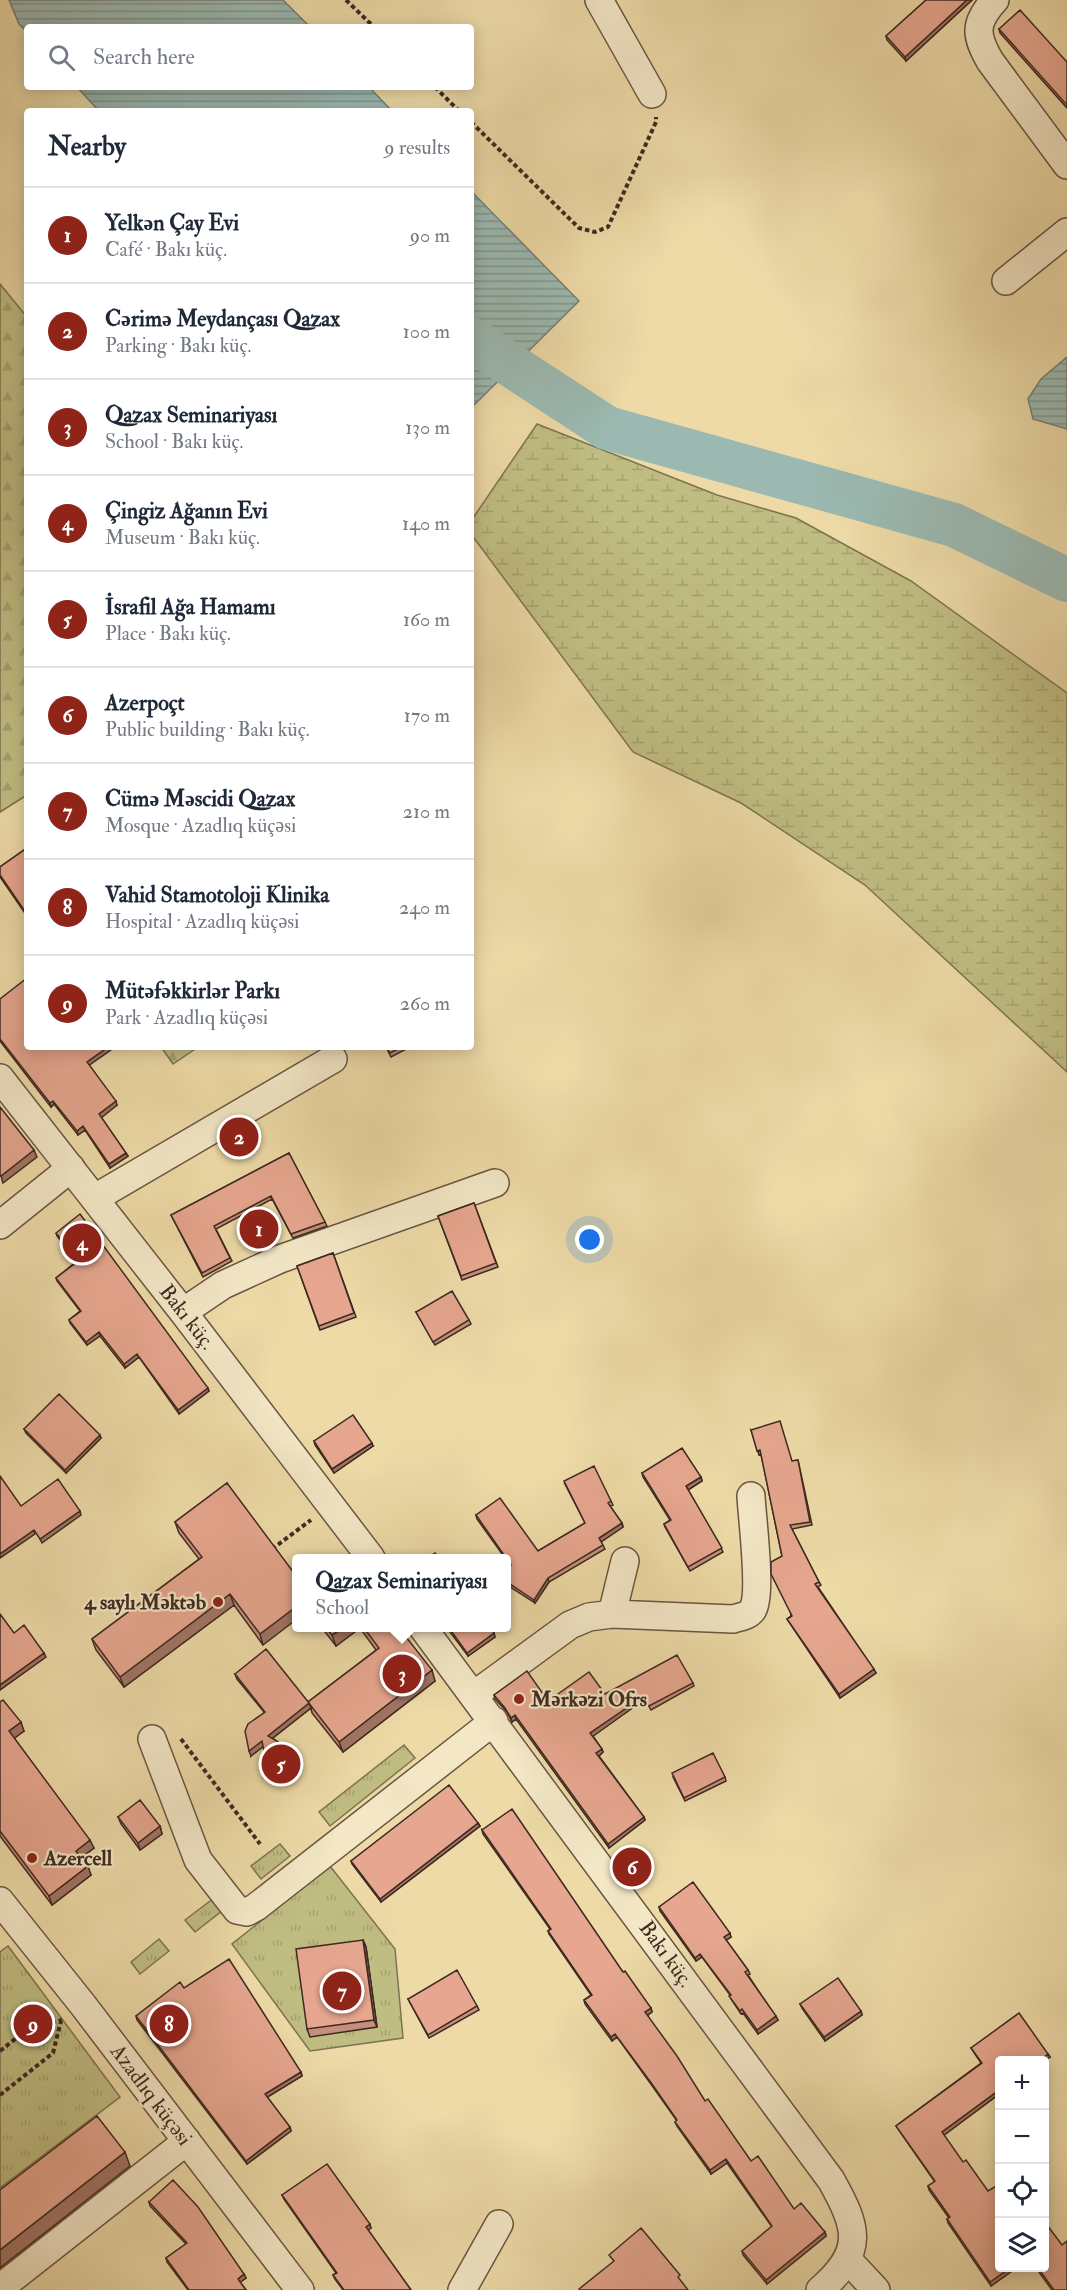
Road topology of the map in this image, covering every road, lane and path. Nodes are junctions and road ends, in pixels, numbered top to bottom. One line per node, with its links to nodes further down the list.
1 (346, 0): 4 (path)
2 (599, 0): 6 (street)
3 (995, 0): 9 (street)
4 (371, 24)
5 (438, 90): 7 (path)
6 (652, 94): 8 (path)
7 (456, 108)
8 (474, 125)
9 (1067, 165)
10 (1067, 232): 11 (street)
11 (1006, 281)
12 (333, 1059): 16 (street)
13 (0, 1078): 14 (street, Bakı küç.)
14 (71, 1167): 16 (street, Bakı küç.); 17 (street)
15 (495, 1183): 18 (street)
16 (95, 1198): 18 (street, Bakı küç.)
17 (0, 1225)
18 (183, 1312): 20 (street, Bakı küç.)
19 (751, 1496): 24 (street)
20 (331, 1505): 21 (path); 22 (street, Bakı küç.)
21 (272, 1549)
22 (368, 1554)
23 (625, 1561): 24 (street)
24 (612, 1614): 26 (street)
25 (426, 1632): 26 (street, Bakı küç.)
26 (474, 1695): 27 (street, Bakı küç.)
27 (494, 1721): 28 (street); 36 (street, Bakı küç.)
28 (152, 1738)
29 (181, 1738): 30 (path)
30 (260, 1844)
31 (0, 1901): 34 (street, Azadlıq küçəsi)
32 (0, 2052): 33 (path)
33 (0, 2095)
34 (187, 2141): 37 (street); 38 (street, Azadlıq küçəsi)
35 (499, 2224): 39 (street)
36 (848, 2260): 40 (street); 41 (street)
37 (0, 2288)
38 (300, 2290)
39 (462, 2290)
40 (820, 2290)
41 (876, 2290)

